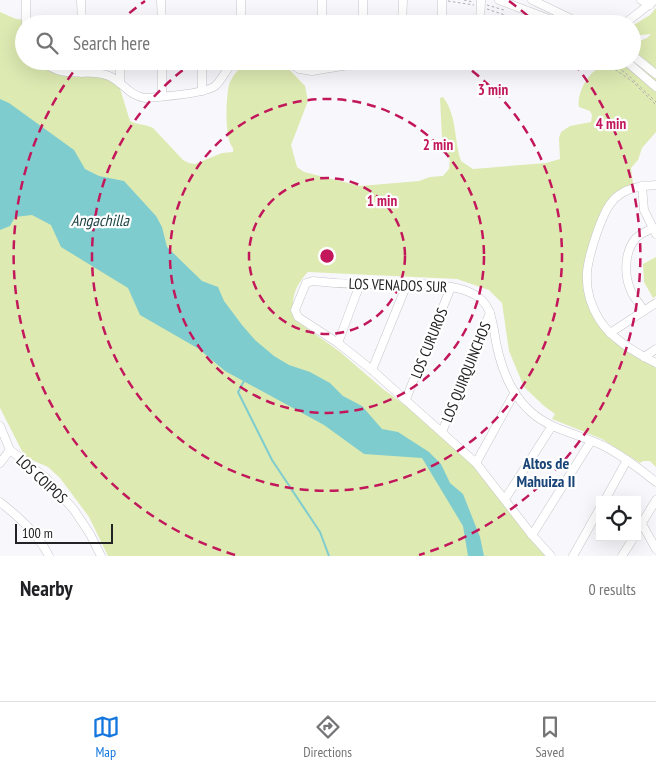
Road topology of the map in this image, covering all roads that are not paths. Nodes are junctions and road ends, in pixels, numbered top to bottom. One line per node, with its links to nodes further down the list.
1 (26, 0): 13 (street)
2 (81, 0): 14 (street)
3 (161, 0): 15 (street)
4 (241, 0): 16 (street)
5 (322, 0): 17 (street)
6 (363, 0): 18 (street)
7 (403, 0): 19 (street)
8 (443, 0): 20 (street)
9 (498, 0): 21 (street)
10 (532, 0): 22 (street)
11 (641, 0): 12 (street)
12 (653, 3): 23 (street)
13 (26, 15)
14 (82, 15)
15 (162, 15)
16 (241, 15)
17 (322, 15)
18 (363, 15)
19 (402, 15)
20 (442, 15)
21 (538, 15)
22 (563, 15)
23 (636, 15)
24 (641, 62): 35 (street)
25 (56, 70): 34 (street)
26 (120, 70): 36 (street)
27 (162, 70): 39 (street)
28 (202, 70): 38 (street)
29 (225, 70): 38 (street)
30 (303, 70): 33 (street)
31 (327, 70): 33 (street)
32 (636, 70): 37 (street)
33 (322, 71)
34 (82, 73): 36 (street)
35 (656, 74)
36 (120, 83): 39 (street)
37 (656, 87)
38 (202, 91): 39 (street)
39 (162, 96)
40 (642, 186): 41 (street); 42 (street); 49 (street)
41 (656, 186)
42 (654, 231): 48 (street)
43 (360, 284): 44 (street, LOS VENADOS SUR); 50 (street); 50 (street, LOS VENADOS SUR)
44 (406, 284): 45 (street, LOS VENADOS SUR); 54 (street)
45 (451, 287): 47 (street, LOS VENADOS SUR); 56 (street, LOS CURUROS)
46 (656, 303): 48 (street)
47 (491, 311): 55 (street); 59 (street, LOS QUIRQUINCHOS)
48 (644, 311): 49 (street)
49 (610, 333): 52 (street)
50 (338, 343): 54 (street, LOS VENADOS SUR)
51 (656, 349): 52 (street)
52 (644, 357): 53 (street)
53 (656, 363)
54 (372, 370): 56 (street, LOS VENADOS SUR)
55 (515, 392): 58 (street); 64 (street)
56 (406, 398): 59 (street, LOS VENADOS SUR)
57 (0, 426): 61 (street, LOS COIPOS)
58 (552, 426): 60 (street); 67 (street)
59 (442, 432): 64 (street, LOS VENADOS SUR)
60 (591, 441): 62 (street); 73 (street)
61 (10, 450): 63 (street); 77 (street, LOS COIPOS)
62 (627, 460): 65 (street); 66 (street)
63 (0, 463)
64 (476, 463): 67 (street, LOS VENADOS SUR)
65 (656, 482)
66 (607, 496)
67 (505, 499): 73 (street, LOS VENADOS SUR)
68 (656, 500): 71 (street)
69 (0, 502): 76 (street)
70 (596, 515): 79 (street)
71 (641, 525)
72 (641, 530): 75 (street)
73 (532, 535): 78 (street, LOS VENADOS SUR)
74 (631, 541): 80 (street)
75 (656, 549)
76 (49, 556)
77 (101, 556)
78 (551, 556)
79 (573, 556)
80 (622, 556)

